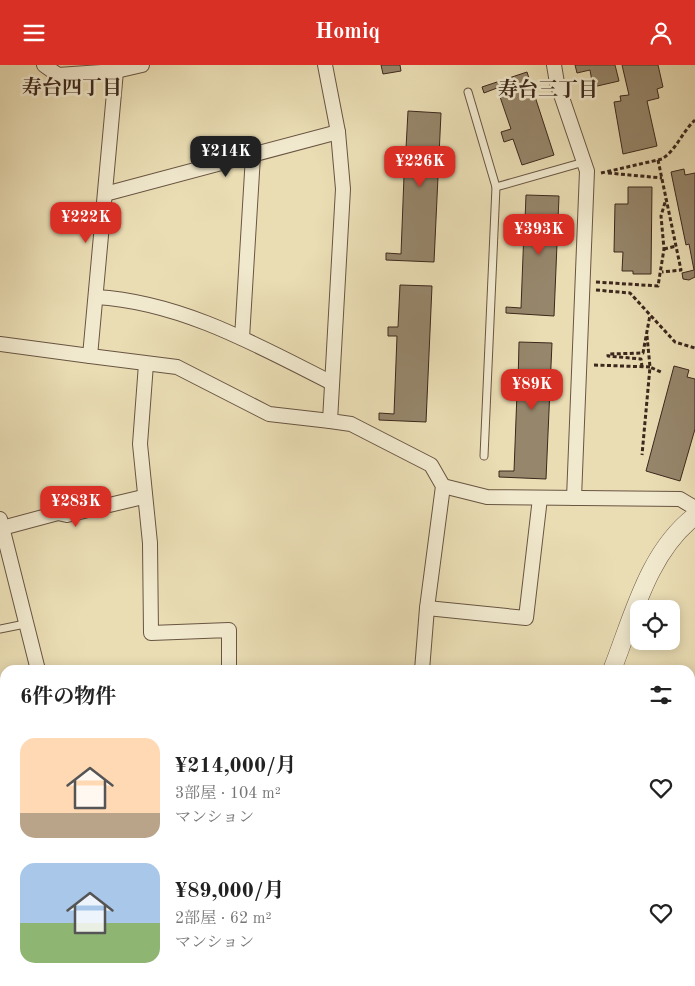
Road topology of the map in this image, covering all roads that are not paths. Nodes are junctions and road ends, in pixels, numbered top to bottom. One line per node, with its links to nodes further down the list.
1 (44, 65): 5 (street)
2 (142, 65): 5 (street)
3 (325, 65): 7 (street)
4 (554, 65): 9 (street)
5 (116, 71): 11 (street)
6 (468, 92): 10 (lane)
7 (338, 132): 8 (street); 17 (street)
8 (254, 156): 11 (street); 13 (street)
9 (584, 162): 10 (lane); 23 (street)
10 (496, 187): 19 (lane)
11 (105, 194): 12 (street)
12 (96, 297): 13 (street); 15 (street)
13 (242, 338): 17 (street)
14 (0, 344): 15 (street)
15 (90, 356): 16 (street)
16 (146, 364): 18 (street); 21 (street)
17 (332, 383): 18 (street)
18 (330, 421): 20 (street)
19 (484, 456)
20 (443, 486): 22 (street); 27 (street)
21 (143, 497): 26 (street); 31 (street)
22 (540, 498): 23 (street); 27 (street)
23 (574, 498): 24 (street)
24 (695, 507)
25 (695, 516): 33 (street)
26 (1, 523): 28 (street)
27 (427, 608): 32 (street)
28 (26, 624): 29 (lane); 30 (street)
29 (0, 629)
30 (37, 665)
31 (229, 665)
32 (422, 665)
33 (614, 665)

